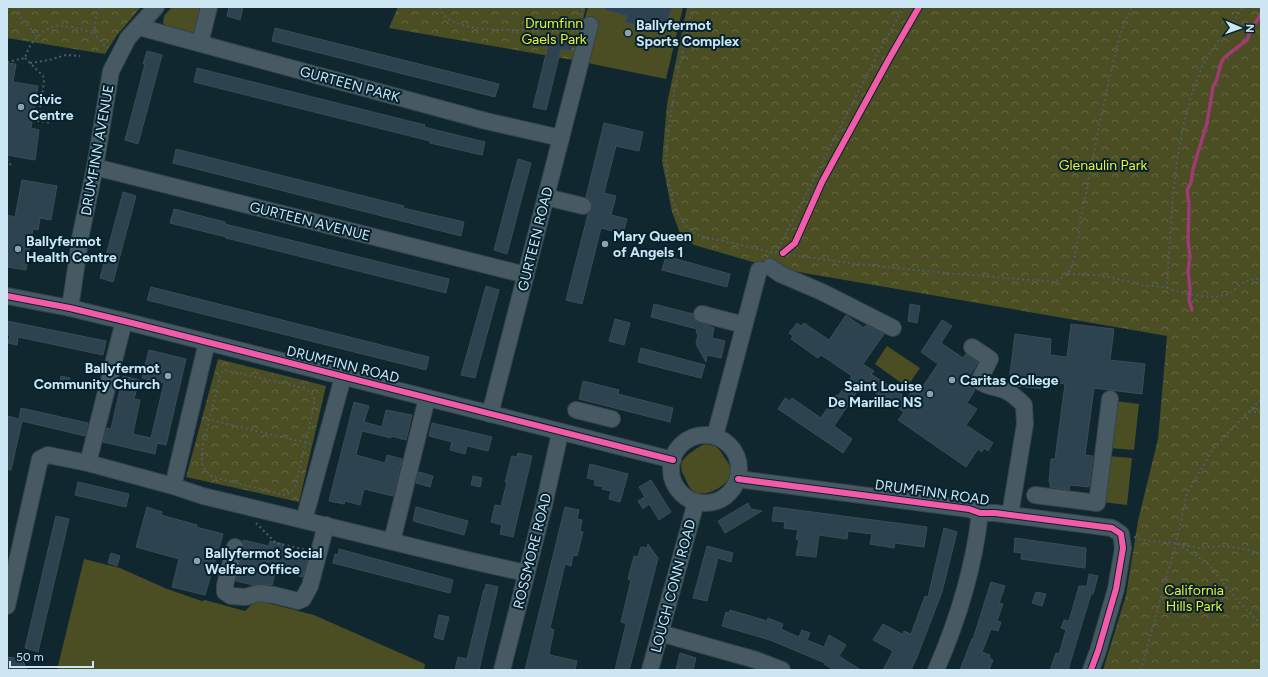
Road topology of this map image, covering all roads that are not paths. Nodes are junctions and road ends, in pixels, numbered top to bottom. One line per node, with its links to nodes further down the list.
1 (156, 7): 4 (street, DRUMFINN AVENUE)
2 (210, 7): 5 (street)
3 (584, 25): 6 (street, GURTEEN ROAD)
4 (139, 27): 5 (street, GURTEEN PARK); 7 (street, DRUMFINN AVENUE)
5 (200, 44): 6 (street, GURTEEN PARK)
6 (561, 138): 8 (street, GURTEEN ROAD)
7 (95, 167): 10 (street, GURTEEN AVENUE); 12 (street, DRUMFINN AVENUE)
8 (546, 197): 9 (street); 10 (street, GURTEEN ROAD)
9 (584, 206)
10 (526, 275): 23 (street, GURTEEN ROAD)
11 (7, 296): 12 (street, DRUMFINN ROAD)
12 (70, 308): 14 (street, DRUMFINN ROAD)
13 (702, 314): 15 (street)
14 (124, 321): 17 (street, DRUMFINN ROAD); 30 (street)
15 (744, 324): 16 (street); 27 (street)
16 (893, 328)
17 (207, 342): 19 (street, DRUMFINN ROAD); 32 (street)
18 (972, 347): 36 (street)
19 (342, 377): 20 (street, DRUMFINN ROAD); 37 (street)
20 (427, 398): 23 (street, DRUMFINN ROAD); 39 (street)
21 (1110, 399): 33 (street)
22 (576, 410): 24 (street)
23 (490, 414): 26 (street, DRUMFINN ROAD)
24 (597, 415): 25 (street); 28 (street)
25 (612, 419)
26 (560, 432): 28 (street, DRUMFINN ROAD); 41 (street, ROSSMORE ROAD)
27 (715, 436): 29 (street); 31 (street)
28 (588, 440): 29 (street, DRUMFINN ROAD)
29 (673, 460): 34 (street)
30 (88, 463): 32 (street); 42 (street)
31 (738, 479): 34 (street); 35 (street, DRUMFINN ROAD)
32 (173, 486): 37 (street)
33 (1035, 495)
34 (696, 502): 43 (street, LOUGH CONN ROAD)
35 (980, 513): 36 (street, DRUMFINN ROAD); 47 (street)
36 (1010, 514): 48 (street, DRUMFINN ROAD)
37 (304, 520): 38 (street)
38 (326, 525): 39 (street); 40 (street)
39 (392, 541): 41 (street)
40 (235, 547)
41 (526, 573): 44 (street, ROSSMORE ROAD)
42 (7, 606)
43 (660, 633): 45 (street, LOUGH CONN ROAD); 46 (street)
44 (502, 670)
45 (650, 670)
46 (782, 670)
47 (936, 670)
48 (1091, 670)

